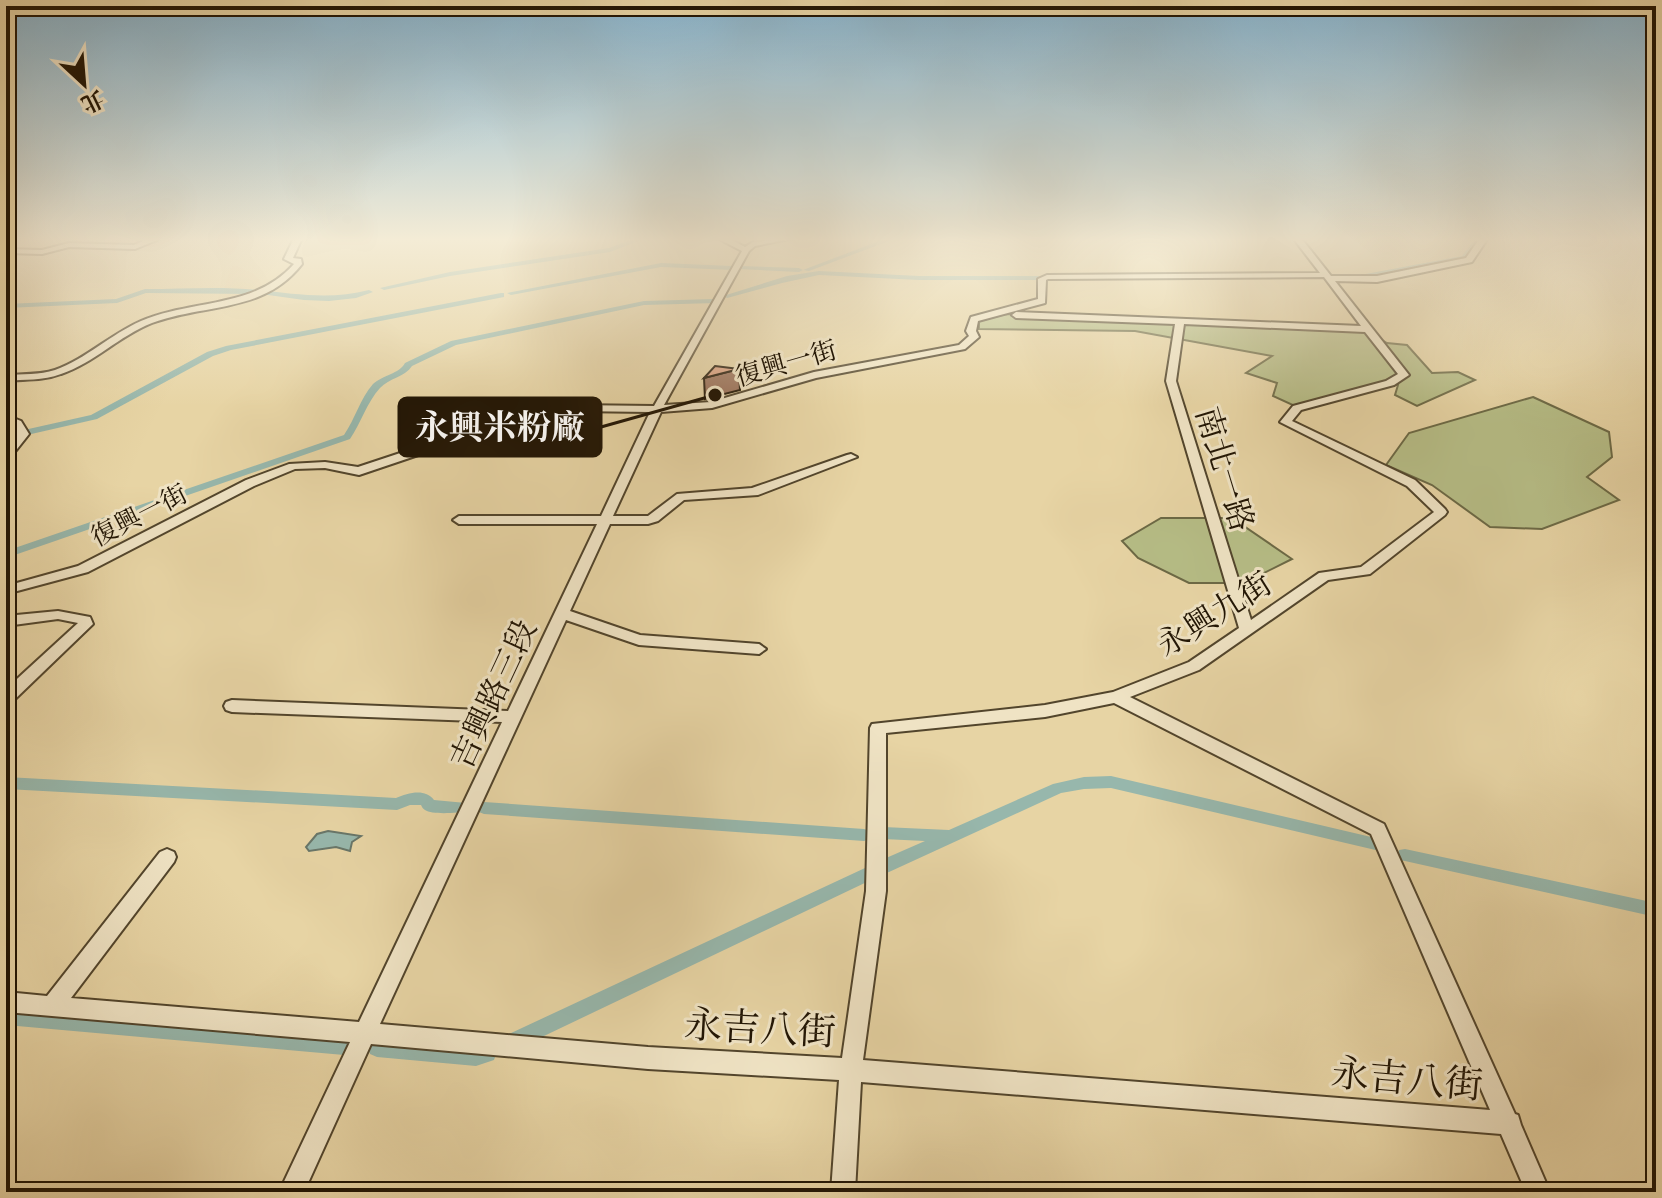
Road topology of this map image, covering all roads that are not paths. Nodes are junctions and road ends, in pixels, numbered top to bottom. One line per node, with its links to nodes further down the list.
1 (254, 294): 8 (street)
2 (721, 294): 9 (street, 吉興路三段)
3 (1042, 294): 5 (street, 復興一街)
4 (1341, 294): 7 (street, 永興九街)
5 (996, 314): 6 (street); 9 (street, 復興一街)
6 (1180, 321): 7 (street); 18 (street, 南北一路)
7 (1367, 329): 18 (street, 永興九街)
8 (6, 378)
9 (657, 409): 14 (street, 吉興路三段); 15 (street, 復興一街)
10 (6, 418): 11 (street)
11 (6, 456)
12 (851, 457): 14 (street)
13 (459, 520): 14 (street)
14 (605, 522): 16 (street, 吉興路三段)
15 (6, 590)
16 (561, 613): 19 (street); 23 (street, 吉興路三段)
17 (6, 621): 21 (street)
18 (1247, 630): 20 (street, 永興九街)
19 (759, 649)
20 (1116, 697): 28 (street, 永興九街); 29 (street)
21 (6, 698)
22 (232, 706): 23 (street)
23 (514, 717): 27 (street, 吉興路三段)
24 (167, 857): 26 (street)
25 (6, 1002): 26 (street, 永吉八街)
26 (52, 1006): 27 (street, 永吉八街)
27 (363, 1034): 28 (street, 永吉八街); 30 (street, 吉興路三段)
28 (851, 1070): 29 (street, 永吉八街); 31 (street, 永興九街)
29 (1510, 1123): 32 (street)
30 (291, 1192)
31 (843, 1192)
32 (1538, 1192)

